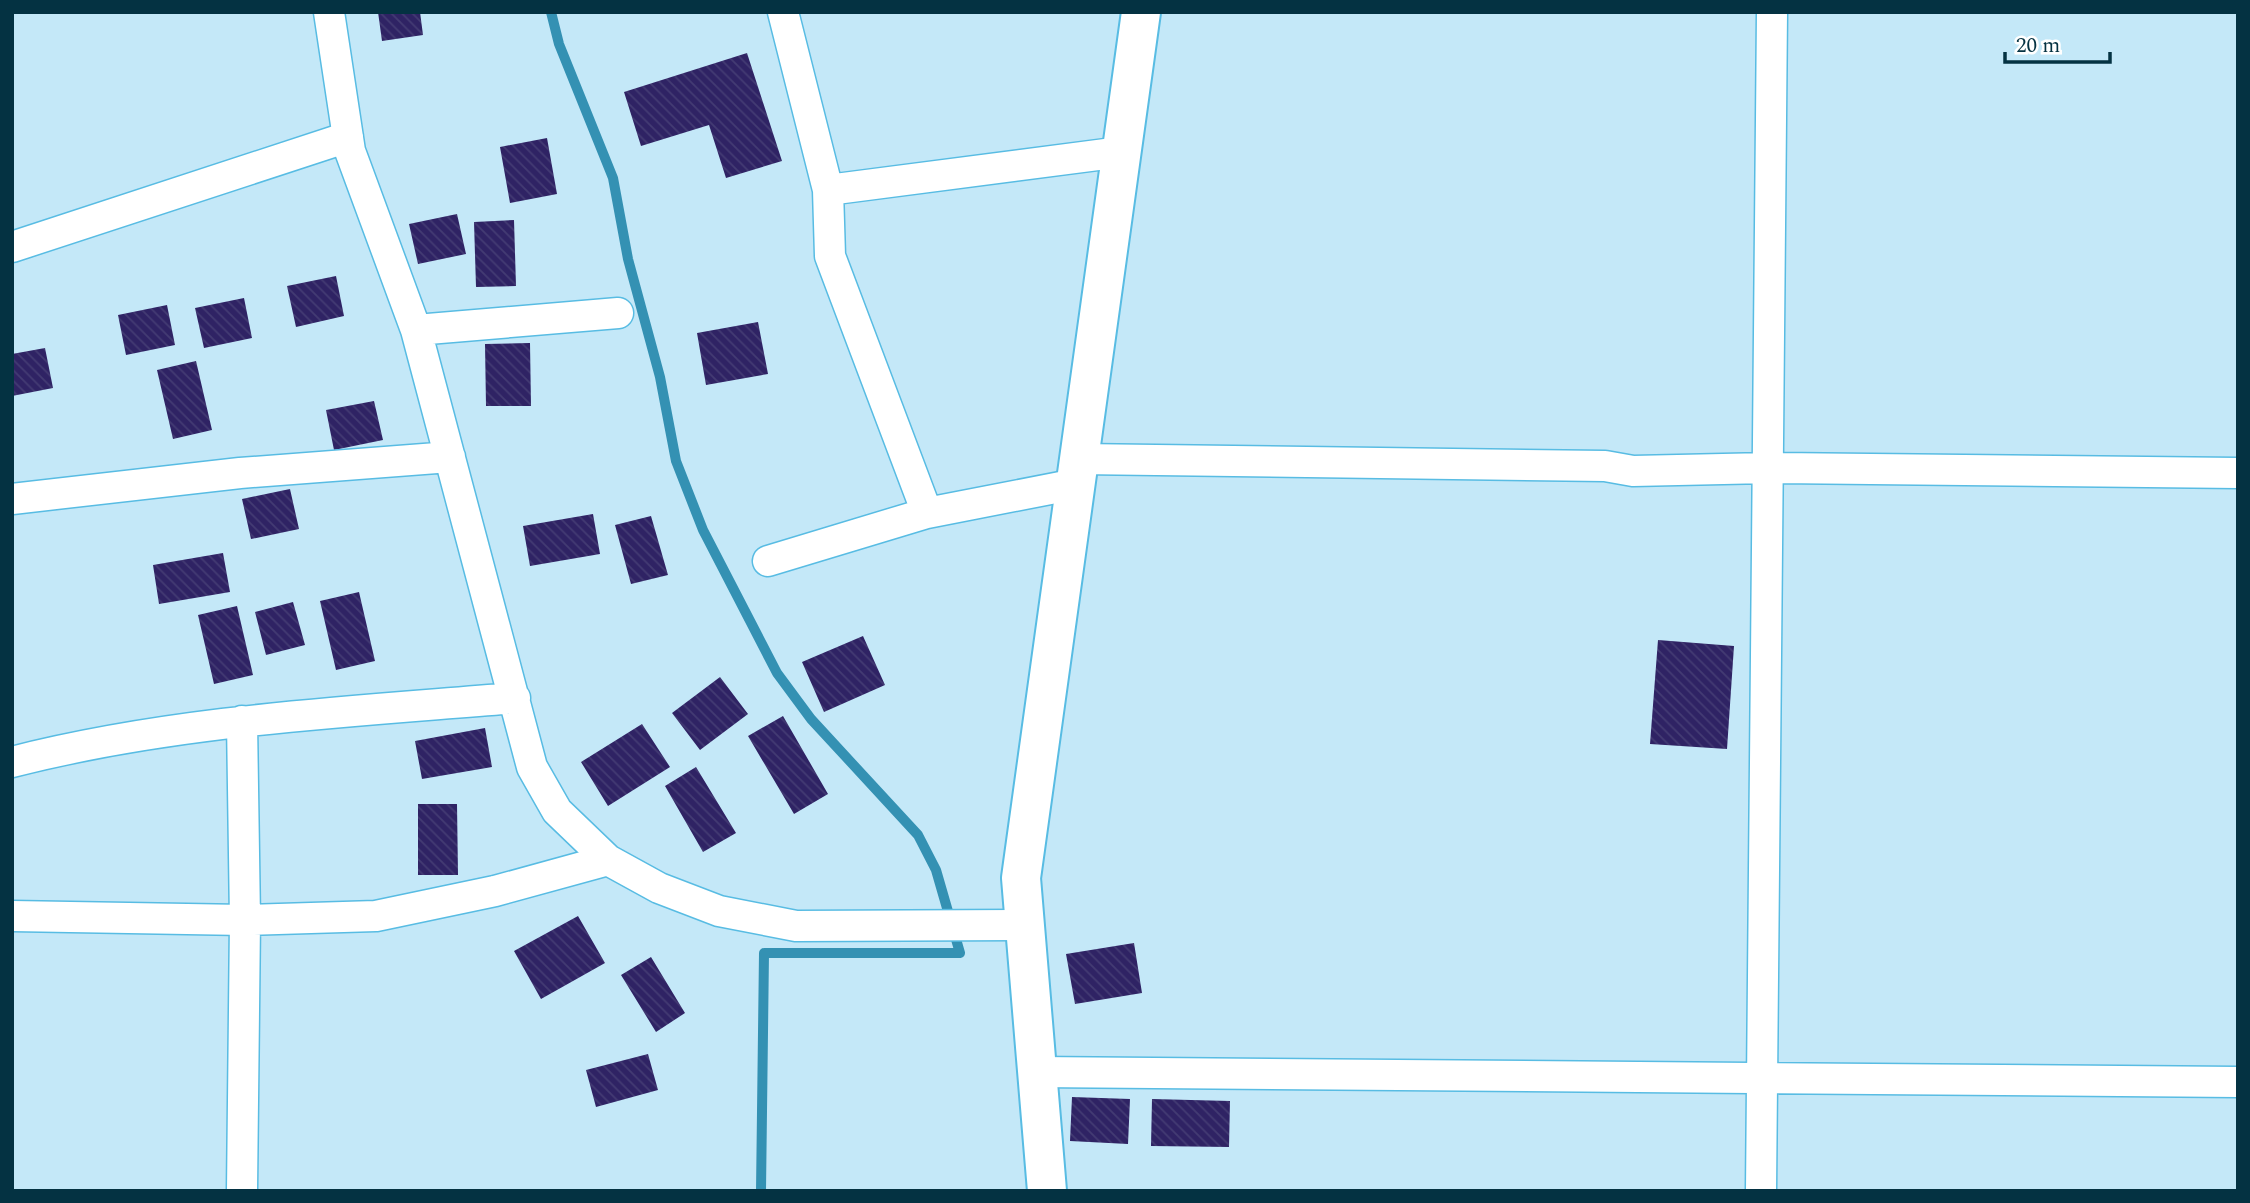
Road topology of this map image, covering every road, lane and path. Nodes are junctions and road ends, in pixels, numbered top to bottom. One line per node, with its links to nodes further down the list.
1 (329, 12): 5 (street)
2 (783, 12): 7 (street)
3 (1141, 12): 6 (street)
4 (1772, 12): 12 (street)
5 (348, 137): 8 (street); 10 (street)
6 (1121, 152): 7 (street); 13 (street)
7 (828, 190): 16 (street)
8 (12, 247)
9 (618, 313): 10 (street)
10 (416, 330): 11 (street)
11 (450, 457): 15 (street); 18 (street)
12 (1768, 468): 13 (street); 14 (street); 26 (street)
13 (1077, 471): 16 (street); 24 (street)
14 (2238, 473)
15 (12, 499)
16 (927, 513): 17 (street)
17 (768, 561)
18 (515, 698): 19 (street); 21 (street)
19 (242, 721): 20 (street); 23 (street)
20 (12, 762)
21 (608, 860): 23 (street); 24 (street)
22 (12, 916): 23 (street)
23 (245, 920): 28 (street)
24 (1022, 925): 25 (street)
25 (1035, 1072): 26 (street); 29 (street)
26 (1762, 1079): 27 (street); 30 (street)
27 (2238, 1082)
28 (242, 1191)
29 (1047, 1191)
30 (1761, 1191)

